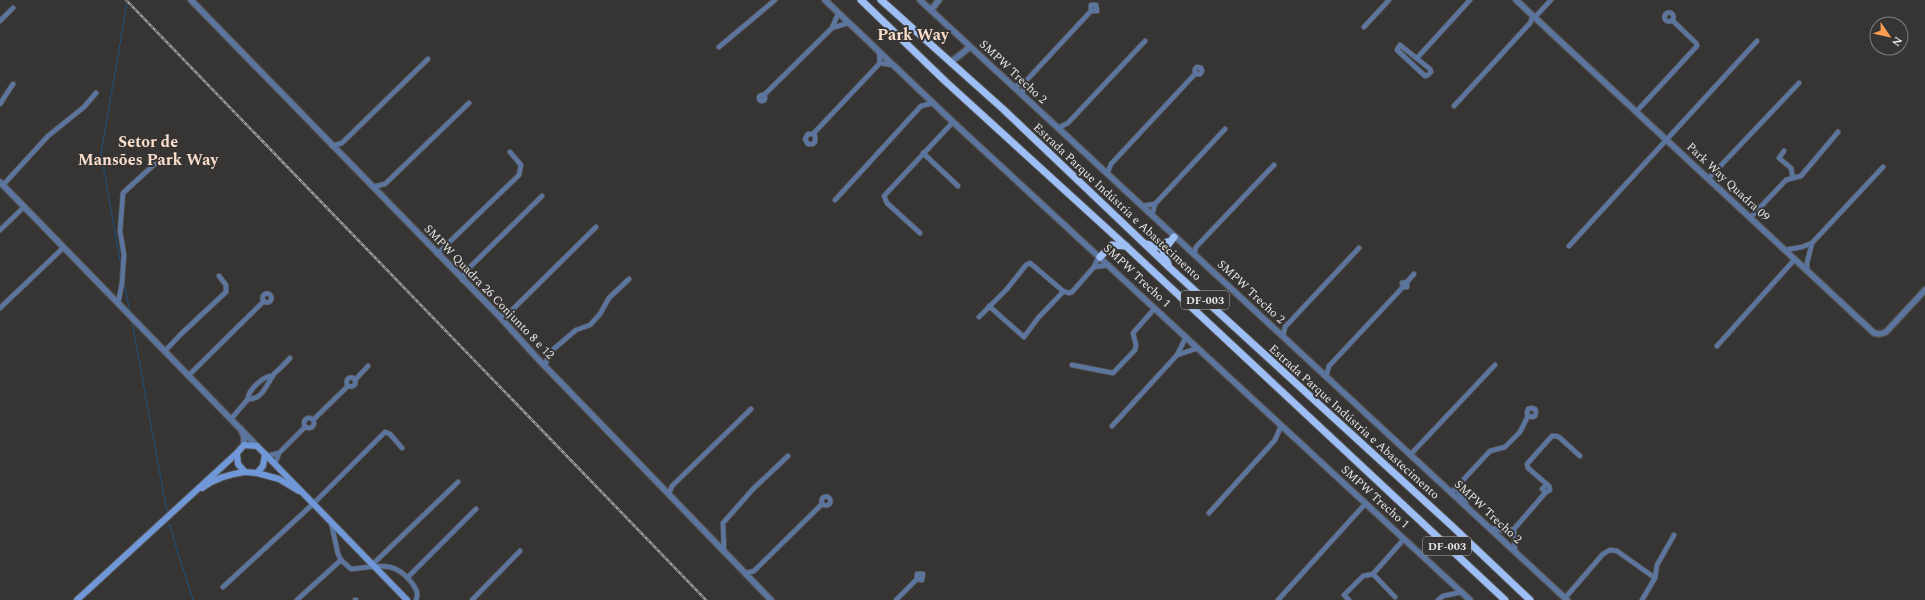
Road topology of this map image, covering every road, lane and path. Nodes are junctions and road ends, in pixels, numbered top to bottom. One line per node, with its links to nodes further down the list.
1 (191, 0): 56 (street, SMPW Quadra 26 Conjunto 8 e 12)
2 (775, 0): 25 (street)
3 (826, 0): 15 (street, SMPW Trecho 1)
4 (861, 0): 82 (highway, Estrada Parque Indústria e Abastecimento / DF-003)
5 (881, 0): 29 (highway, Estrada Parque Indústria e Abastecimento / DF-003)
6 (920, 0): 13 (street, SMPW Trecho 2)
7 (939, 0): 13 (street)
8 (1389, 0): 20 (street)
9 (1470, 0): 27 (street)
10 (1516, 0): 16 (street, Park Way Quadra 09)
11 (1551, 0): 16 (street)
12 (13, 8): 18 (street)
13 (931, 10): 24 (street, SMPW Trecho 2)
14 (1091, 11): 33 (street)
15 (838, 14): 19 (street, SMPW Trecho 1); 21 (street)
16 (1535, 18): 45 (street); 46 (street, Park Way Quadra 09)
17 (1672, 20): 46 (street)
18 (0, 21)
19 (848, 23): 21 (street); 26 (street, SMPW Trecho 1)
20 (1364, 27)
21 (832, 28): 39 (street)
22 (1145, 41): 48 (street)
23 (1757, 41): 54 (street)
24 (970, 46): 29 (street); 36 (street, SMPW Trecho 2)
25 (719, 47)
26 (879, 52): 30 (street); 31 (street, SMPW Trecho 1)
27 (1417, 58): 27 (street)
28 (428, 59): 55 (street)
29 (951, 62): 86 (highway, Estrada Parque Indústria e Abastecimento / DF-003)
30 (880, 64): 31 (street); 52 (street)
31 (892, 64): 38 (street, SMPW Trecho 1)
32 (1195, 74): 62 (street)
33 (1025, 82): 36 (street); 40 (street)
34 (1799, 83): 68 (street)
35 (13, 84): 43 (street)
36 (1013, 87): 40 (street, SMPW Trecho 2)
37 (96, 92): 70 (street)
38 (924, 94): 42 (street, SMPW Trecho 1); 44 (street)
39 (764, 95)
40 (1022, 95): 49 (street, SMPW Trecho 2)
41 (468, 103): 69 (street)
42 (933, 103): 44 (street); 47 (street, SMPW Trecho 1)
43 (0, 104)
44 (923, 105): 75 (street)
45 (1454, 106)
46 (1636, 112): 54 (street, Park Way Quadra 09)
47 (952, 122): 59 (street); 99 (street, SMPW Trecho 1)
48 (1068, 124): 49 (street); 53 (street)
49 (1058, 128): 53 (street, SMPW Trecho 2)
50 (1225, 129): 76 (street)
51 (1838, 132): 67 (street)
52 (813, 134)
53 (1065, 134): 65 (street, SMPW Trecho 2)
54 (1665, 139): 68 (street, Park Way Quadra 09); 89 (street)
55 (342, 143): 56 (street); 60 (street)
56 (332, 146): 60 (street, SMPW Quadra 26 Conjunto 8 e 12)
57 (1784, 151): 67 (street)
58 (510, 152): 96 (street)
59 (923, 153): 71 (street); 84 (street)
60 (340, 154): 72 (street, SMPW Quadra 26 Conjunto 8 e 12)
61 (158, 162): 114 (street)
62 (1111, 164): 65 (street); 66 (street)
63 (1274, 165): 90 (street)
64 (1883, 167): 87 (street)
65 (1101, 168): 66 (street, SMPW Trecho 2)
66 (1107, 174): 77 (street, SMPW Trecho 2)
67 (1793, 178): 80 (street)
68 (1708, 179): 80 (street, Park Way Quadra 09)
69 (385, 184): 72 (street); 74 (street)
70 (2, 185): 78 (street)
71 (958, 186)
72 (372, 187): 74 (street, SMPW Quadra 26 Conjunto 8 e 12)
73 (542, 196): 105 (street)
74 (381, 197): 96 (street, SMPW Quadra 26 Conjunto 8 e 12)
75 (835, 200)
76 (1155, 204): 77 (street); 79 (street)
77 (1142, 206): 79 (street, SMPW Trecho 2)
78 (24, 207): 83 (street); 92 (street)
79 (1152, 216): 85 (street, SMPW Trecho 2)
80 (1750, 218): 95 (street, Park Way Quadra 09)
81 (596, 227): 119 (street)
82 (1106, 228): 88 (highway, Estrada Parque Indústria e Abastecimento / DF-003); 99 (highway)
83 (0, 230)
84 (920, 233)
85 (1173, 236): 86 (highway); 94 (street, SMPW Trecho 2); 103 (highway)
86 (1143, 243): 103 (highway, Estrada Parque Indústria e Abastecimento / DF-003)
87 (1812, 243): 91 (street); 97 (street)
88 (1126, 246): 99 (highway); 208 (highway, Estrada Parque Indústria e Abastecimento / DF-003)
89 (1569, 246)
90 (1196, 247): 94 (street); 98 (street)
91 (1802, 247): 95 (street); 97 (street)
92 (63, 248): 114 (street); 116 (street)
93 (1359, 248): 122 (street)
94 (1188, 249): 98 (street, SMPW Trecho 2)
95 (1785, 250): 100 (street, Park Way Quadra 09)
96 (437, 254): 106 (street, SMPW Quadra 26 Conjunto 8 e 12)
97 (1809, 254): 104 (street)
98 (1194, 255): 123 (street, SMPW Trecho 2)
99 (1099, 256): 101 (street, SMPW Trecho 1); 102 (street)
100 (1795, 259): 104 (street, Park Way Quadra 09); 126 (street)
101 (1109, 265): 102 (street); 117 (street, SMPW Trecho 1)
102 (1094, 267): 112 (street)
103 (1170, 268): 209 (highway, Estrada Parque Indústria e Abastecimento / DF-003)
104 (1807, 270): 111 (street, Park Way Quadra 09)
105 (465, 272): 106 (street); 110 (street)
106 (456, 274): 110 (street, SMPW Quadra 26 Conjunto 8 e 12)
107 (1414, 274): 137 (street)
108 (219, 276): 128 (street)
109 (629, 279): 129 (street)
110 (462, 280): 118 (street, SMPW Quadra 26 Conjunto 8 e 12)
111 (1925, 290)
112 (1063, 291): 115 (street); 115 (street)
113 (264, 301): 139 (street)
114 (118, 304): 128 (street)
115 (989, 306): 120 (street)
116 (0, 308)
117 (1155, 308): 125 (street, SMPW Trecho 1); 133 (street)
118 (499, 316): 119 (street); 121 (street, SMPW Quadra 26 Conjunto 8 e 12)
119 (506, 316): 121 (street)
120 (980, 317)
121 (505, 323): 132 (street, SMPW Quadra 26 Conjunto 8 e 12)
122 (1285, 327): 123 (street); 124 (street)
123 (1275, 330): 124 (street, SMPW Trecho 2)
124 (1283, 336): 138 (street, SMPW Trecho 2)
125 (1186, 337): 127 (street, SMPW Trecho 1); 130 (street)
126 (1717, 346)
127 (1198, 348): 130 (street); 147 (street, SMPW Trecho 1)
128 (165, 351): 139 (street)
129 (548, 355): 132 (street); 136 (street)
130 (1178, 355): 146 (street)
131 (290, 358): 140 (street)
132 (538, 359): 136 (street, SMPW Quadra 26 Conjunto 8 e 12)
133 (1072, 365)
134 (1495, 365): 157 (street)
135 (368, 366): 155 (street)
136 (545, 366): 165 (street, SMPW Quadra 26 Conjunto 8 e 12)
137 (1328, 367): 138 (street); 141 (street)
138 (1320, 371): 141 (street, SMPW Trecho 2)
139 (188, 375): 145 (street)
140 (273, 376): 142 (street); 142 (street)
141 (1326, 376): 157 (street, SMPW Trecho 2)
142 (248, 399): 145 (street)
143 (751, 409): 164 (street)
144 (1528, 416): 166 (street)
145 (231, 419): 148 (street)
146 (1112, 426)
147 (1281, 426): 149 (street, SMPW Trecho 1); 150 (street)
148 (240, 427): 151 (street); 152 (street)
149 (1288, 432): 150 (street); 170 (street, SMPW Trecho 1)
150 (1277, 437): 175 (street)
151 (244, 446): 152 (main road); 154 (main road)
152 (257, 446): 156 (main road)
153 (402, 448): 171 (street)
154 (237, 453): 161 (main road); 168 (main road)
155 (279, 453): 156 (street); 160 (street)
156 (266, 455): 160 (main road); 162 (main road)
157 (1410, 455): 167 (street, SMPW Trecho 2)
158 (788, 456): 182 (street)
159 (1580, 456): 178 (street)
160 (275, 464): 171 (main road)
161 (245, 472): 162 (main road); 168 (main road)
162 (257, 473): 171 (main road)
163 (458, 482): 185 (street)
164 (672, 486): 165 (street); 169 (street)
165 (663, 487): 169 (street, SMPW Quadra 26 Conjunto 8 e 12)
166 (1457, 487): 167 (street); 173 (street)
167 (1451, 493): 173 (street, SMPW Trecho 2)
168 (192, 494): 197 (main road)
169 (670, 494): 182 (street, SMPW Quadra 26 Conjunto 8 e 12)
170 (1366, 503): 180 (street, SMPW Trecho 1); 204 (street)
171 (314, 504): 176 (main road); 193 (street)
172 (822, 504): 186 (street)
173 (1467, 508): 177 (street, SMPW Trecho 2)
174 (476, 509): 189 (street)
175 (1209, 513)
176 (331, 522): 184 (street); 185 (main road)
177 (1488, 527): 178 (street); 183 (street, SMPW Trecho 2)
178 (1514, 529): 183 (street)
179 (1674, 535): 190 (street)
180 (1404, 539): 188 (street); 194 (street, SMPW Trecho 1)
181 (520, 551): 201 (street)
182 (724, 552): 187 (street, SMPW Quadra 26 Conjunto 8 e 12)
183 (1515, 552): 196 (street, SMPW Trecho 2)
184 (341, 560): 185 (street); 198 (street)
185 (373, 565): 189 (street); 199 (main road)
186 (754, 572): 187 (street); 192 (street)
187 (746, 573): 192 (street, SMPW Quadra 26 Conjunto 8 e 12)
188 (1373, 574): 195 (street); 205 (street)
189 (408, 577): 200 (street)
190 (1656, 578): 196 (street); 210 (street)
191 (917, 579): 203 (street)
192 (752, 580): 202 (street, SMPW Quadra 26 Conjunto 8 e 12)
193 (223, 587)
194 (1462, 592): 206 (street); 207 (street, SMPW Trecho 1)
195 (1395, 597)
196 (1566, 599)
197 (77, 600)
198 (297, 600)
199 (407, 600)
200 (416, 600)
201 (472, 600)
202 (771, 600)
203 (896, 600)
204 (1278, 600)
205 (1349, 600)
206 (1438, 600)
207 (1470, 600)
208 (1505, 600)
209 (1530, 600)
210 (1642, 600)

